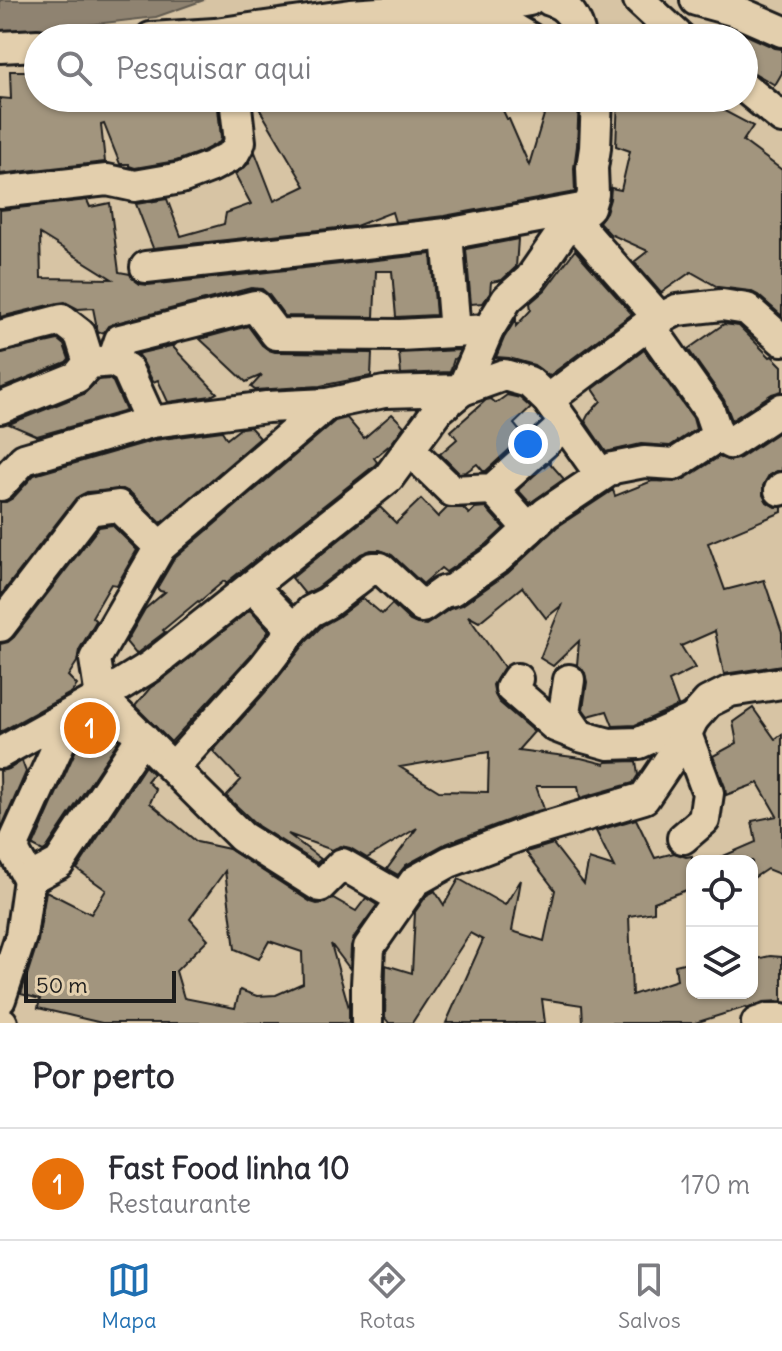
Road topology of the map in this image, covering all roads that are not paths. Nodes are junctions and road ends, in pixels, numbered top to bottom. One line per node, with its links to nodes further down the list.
1 (529, 0): 5 (street)
2 (550, 0): 8 (street)
3 (696, 0): 10 (street)
4 (657, 5): 9 (street)
5 (480, 9): 6 (street); 7 (street)
6 (293, 24)
7 (505, 24)
8 (576, 24)
9 (670, 24)
10 (782, 31)
11 (24, 46): 12 (street)
12 (0, 47)
13 (758, 98): 16 (street)
14 (237, 112): 17 (street)
15 (596, 112): 18 (street)
16 (782, 118)
17 (0, 192)
18 (581, 214): 19 (street); 21 (street); 22 (street)
19 (447, 234): 20 (street); 23 (street)
20 (146, 267)
21 (655, 322): 25 (street); 31 (street); 33 (street)
22 (488, 330): 23 (street); 27 (street)
23 (455, 332): 26 (street)
24 (0, 336): 26 (street)
25 (782, 340)
26 (101, 362): 29 (street); 32 (street)
27 (462, 390): 28 (street); 31 (street); 34 (street)
28 (327, 404): 32 (street); 39 (street)
29 (0, 408)
30 (782, 409): 33 (street)
31 (557, 412): 35 (street); 37 (street)
32 (151, 422): 36 (street)
33 (718, 436): 35 (street)
34 (409, 449): 37 (street); 40 (street)
35 (601, 475): 38 (street)
36 (0, 485)
37 (493, 489): 38 (street)
38 (529, 529): 42 (street)
39 (160, 547): 41 (street); 46 (street)
40 (252, 586): 42 (street); 46 (street)
41 (0, 626)
42 (293, 629): 52 (street)
43 (517, 679): 49 (street)
44 (569, 680): 49 (street)
45 (782, 683): 48 (street)
46 (101, 697): 47 (street); 50 (street)
47 (73, 713): 51 (street); 53 (street)
48 (690, 727): 49 (street); 54 (street); 57 (street)
49 (580, 736)
50 (142, 737): 52 (street); 56 (street)
51 (11, 747): 53 (street)
52 (173, 768): 57 (street)
53 (41, 784): 55 (street)
54 (683, 838)
55 (7, 855): 56 (street)
56 (29, 879): 58 (street)
57 (401, 898): 61 (street)
58 (9, 952): 59 (street)
59 (0, 999)
60 (782, 1019): 62 (street)
61 (367, 1023)
62 (757, 1023)

